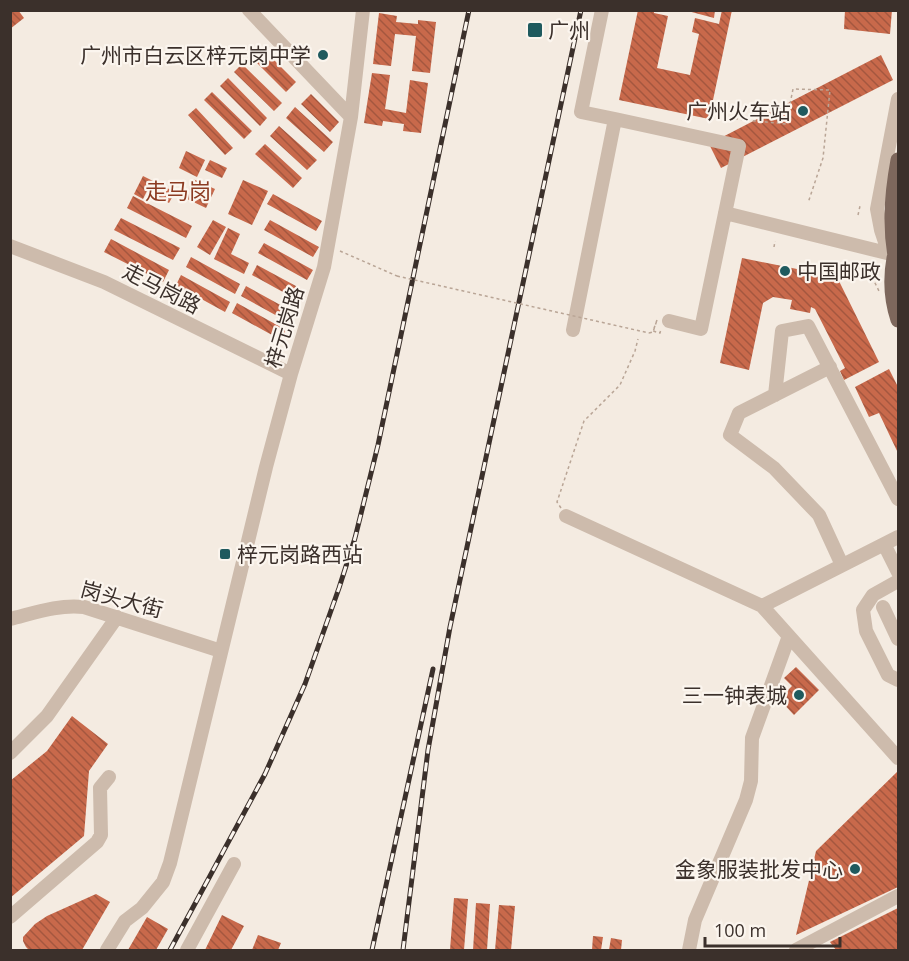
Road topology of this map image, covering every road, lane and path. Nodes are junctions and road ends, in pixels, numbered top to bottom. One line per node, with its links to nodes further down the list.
1 (249, 10): 5 (street)
2 (363, 10): 5 (street, 梓元岗路)
3 (602, 10): 7 (street)
4 (898, 99): 11 (street)
5 (351, 117): 17 (street, 梓元岗路)
6 (717, 117): 9 (path)
7 (615, 119): 12 (street); 26 (street)
8 (898, 160): 14 (main road)
9 (808, 203)
10 (860, 206): 13 (path)
11 (877, 209): 14 (street); 19 (street)
12 (725, 213): 19 (street); 25 (street)
13 (858, 215)
14 (895, 224): 19 (main road)
15 (775, 241): 18 (path)
16 (10, 246): 29 (street, 走马岗路)
17 (328, 246): 25 (path, bridge); 29 (street, 梓元岗路)
18 (774, 247)
19 (895, 255): 20 (main road); 23 (main road)
20 (898, 271)
21 (868, 273): 22 (path)
22 (873, 279)
23 (895, 293): 24 (main road)
24 (898, 320)
25 (666, 322)
26 (573, 330)
27 (638, 339): 32 (path)
28 (830, 367): 30 (street); 30 (street); 31 (street)
29 (291, 374): 44 (street, 梓元岗路)
30 (776, 395): 35 (street)
31 (898, 499)
32 (566, 516): 38 (street)
33 (898, 537): 35 (street)
34 (887, 550): 36 (street)
35 (843, 565): 38 (street)
36 (898, 572)
37 (898, 581): 45 (street)
38 (762, 606): 42 (street)
39 (883, 607): 43 (street)
40 (117, 617): 41 (street, 岗头大街); 44 (street, 岗头大街); 46 (street)
41 (10, 619)
42 (789, 636): 47 (street); 54 (street)
43 (898, 639)
44 (221, 651): 52 (street, 梓元岗路)
45 (898, 680)
46 (10, 753)
47 (898, 758)
48 (109, 777): 51 (street)
49 (234, 864): 53 (street)
50 (898, 896): 55 (street)
51 (10, 917)
52 (107, 951)
53 (187, 951)
54 (688, 951)
55 (796, 951)

